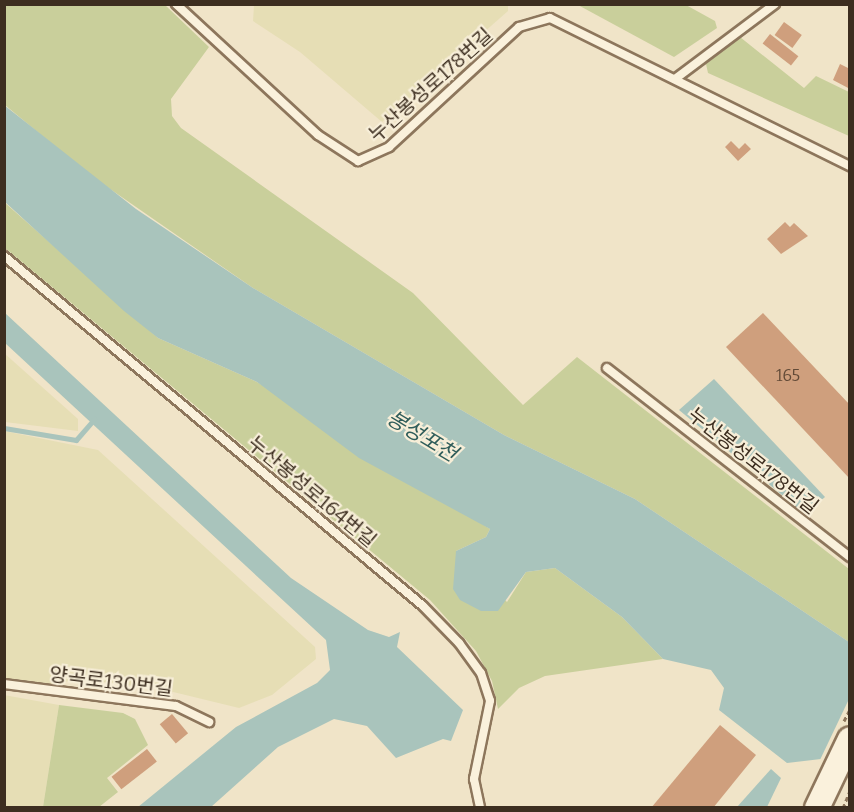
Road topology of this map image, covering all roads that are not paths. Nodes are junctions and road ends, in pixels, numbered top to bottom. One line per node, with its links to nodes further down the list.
1 (176, 4): 3 (lane, 누산봉성로178번길)
2 (775, 4): 3 (lane)
3 (675, 79): 4 (lane, 누산봉성로178번길)
4 (849, 166)
5 (4, 256): 11 (lane, 누산봉성로164번길)
6 (607, 368): 7 (lane, 누산봉성로178번길)
7 (849, 557)
8 (4, 684): 9 (lane, 양곡로130번길)
9 (210, 722)
10 (849, 739): 12 (main road)
11 (480, 807)
12 (817, 807)

